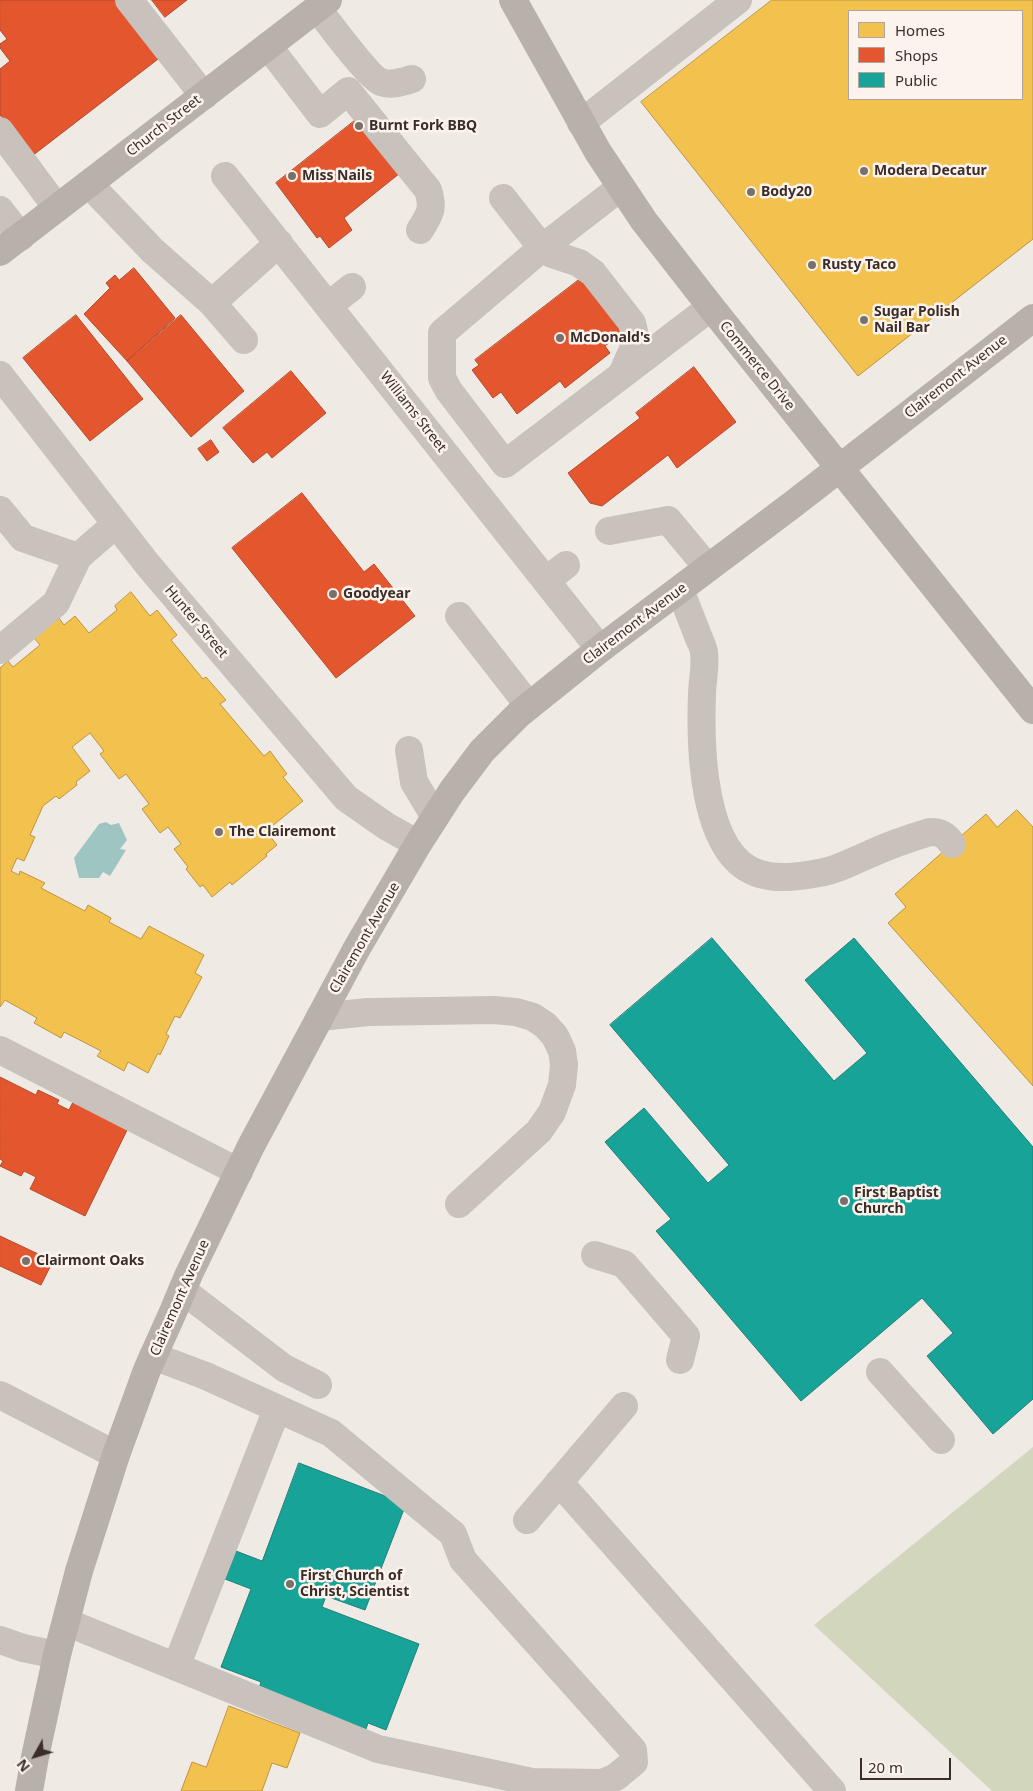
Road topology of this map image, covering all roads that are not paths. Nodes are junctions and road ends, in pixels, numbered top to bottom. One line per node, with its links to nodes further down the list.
1 (129, 0): 7 (street)
2 (513, 0): 8 (main road, Commerce Drive)
3 (738, 0): 8 (street)
4 (322, 4): 5 (main road, Church Street); 6 (street)
5 (268, 46): 7 (main road, Church Street); 16 (street)
6 (412, 79)
7 (204, 96): 11 (main road, Church Street)
8 (581, 123): 12 (main road, Commerce Drive)
9 (0, 132): 14 (street)
10 (225, 176): 17 (street, Williams Street)
11 (89, 184): 14 (main road, Church Street); 21 (street)
12 (621, 187): 19 (street); 23 (main road, Commerce Drive)
13 (503, 198): 19 (street)
14 (57, 208): 18 (main road, Church Street)
15 (0, 210): 18 (street)
16 (420, 230)
17 (279, 243): 21 (street); 22 (street, Williams Street)
18 (10, 245)
19 (542, 248): 26 (street); 28 (street)
20 (352, 287): 22 (street)
21 (212, 304): 25 (street)
22 (328, 306): 30 (street, Williams Street)
23 (711, 307): 26 (street); 29 (main road, Commerce Drive)
24 (1033, 318): 29 (main road, Clairemont Avenue)
25 (244, 340)
26 (622, 374): 28 (street)
27 (0, 375): 32 (street, Hunter Street)
28 (500, 456): 30 (street)
29 (839, 467): 35 (main road, Clairemont Avenue); 41 (main road, Commerce Drive)
30 (468, 481): 38 (street, Williams Street)
31 (0, 510): 34 (street)
32 (116, 524): 34 (street); 44 (street, Hunter Street)
33 (609, 531): 35 (street)
34 (78, 557): 39 (street)
35 (708, 568): 36 (main road, Clairemont Avenue)
36 (680, 590): 38 (main road, Clairemont Avenue); 45 (street)
37 (459, 616): 40 (street)
38 (600, 649): 40 (main road, Clairemont Avenue)
39 (0, 650)
40 (529, 706): 43 (main road, Clairemont Avenue)
41 (1033, 710)
42 (409, 750): 43 (street)
43 (435, 818): 44 (main road, Clairemont Avenue)
44 (418, 844): 46 (main road, Clairemont Avenue)
45 (952, 844)
46 (320, 1018): 48 (main road, Clairemont Avenue); 49 (street)
47 (0, 1050): 48 (street)
48 (239, 1172): 51 (main road, Clairemont Avenue)
49 (459, 1204)
50 (595, 1255): 53 (street)
51 (182, 1290): 52 (main road, Clairemont Avenue); 55 (street)
52 (153, 1356): 58 (street); 60 (main road, Clairemont Avenue)
53 (680, 1360)
54 (880, 1372): 59 (street)
55 (318, 1385)
56 (0, 1395): 60 (street)
57 (624, 1406): 61 (street)
58 (277, 1409): 66 (street); 66 (street)
59 (941, 1440)
60 (116, 1455): 63 (main road, Clairemont Avenue)
61 (560, 1482): 62 (street); 68 (street)
62 (527, 1520)
63 (66, 1622): 65 (main road, Clairemont Avenue); 66 (street)
64 (0, 1640): 65 (street)
65 (57, 1655): 67 (main road, Clairemont Avenue)
66 (176, 1667)
67 (29, 1791)
68 (832, 1791)

